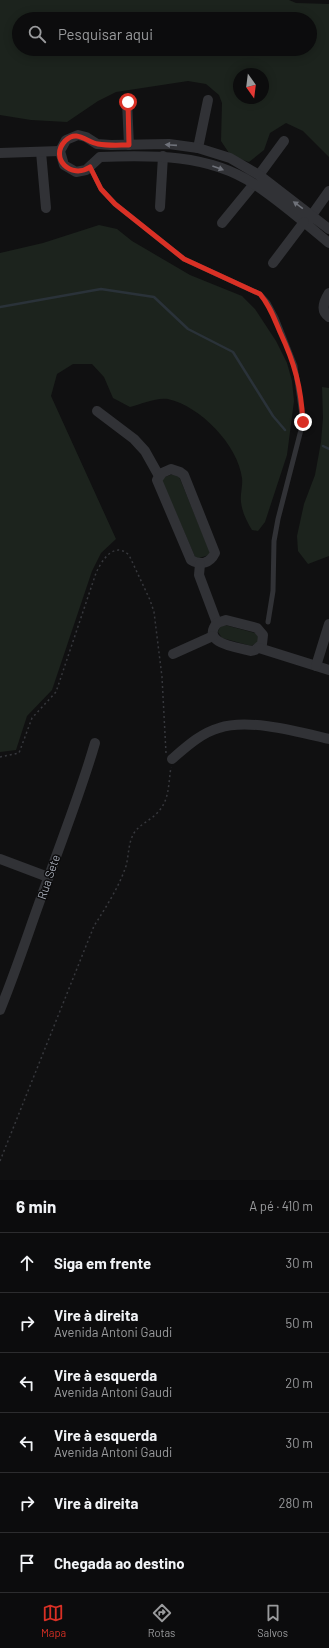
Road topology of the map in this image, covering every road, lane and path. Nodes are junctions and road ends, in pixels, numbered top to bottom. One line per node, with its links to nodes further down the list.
1 (208, 100): 5 (street)
2 (128, 102): 4 (street)
3 (284, 141): 11 (street)
4 (129, 145): 5 (street, one-way to 4); 6 (street)
5 (198, 148): 11 (street)
6 (60, 151): 8 (street); 10 (street)
7 (0, 152): 8 (street)
8 (41, 152): 14 (street)
9 (163, 156): 10 (street); 11 (street, one-way to 11); 13 (street)
10 (90, 167): 26 (lane)
11 (256, 179): 15 (street, one-way to 11); 16 (street); 17 (street)
12 (329, 191): 15 (street)
13 (160, 207)
14 (46, 208)
15 (312, 215): 18 (street)
16 (304, 222): 19 (street); 20 (street)
17 (222, 223)
18 (329, 228)
19 (329, 243)
20 (273, 263)
21 (329, 293): 22 (street)
22 (329, 318)
23 (98, 410): 24 (street)
24 (159, 476): 25 (street); 25 (street)
25 (200, 564): 27 (street)
26 (268, 622)
27 (217, 623): 29 (street); 30 (street)
28 (329, 624): 32 (street)
29 (213, 636): 30 (street); 31 (street)
30 (259, 648): 32 (street)
31 (174, 654)
32 (316, 666): 33 (street)
33 (329, 670)
34 (329, 739): 37 (street)
35 (95, 743): 39 (street, Rua Sete)
36 (0, 757): 37 (path)
37 (172, 759): 41 (path)
38 (0, 859): 39 (street)
39 (48, 877): 40 (street, Rua Sete)
40 (0, 1010)
41 (0, 1161)

